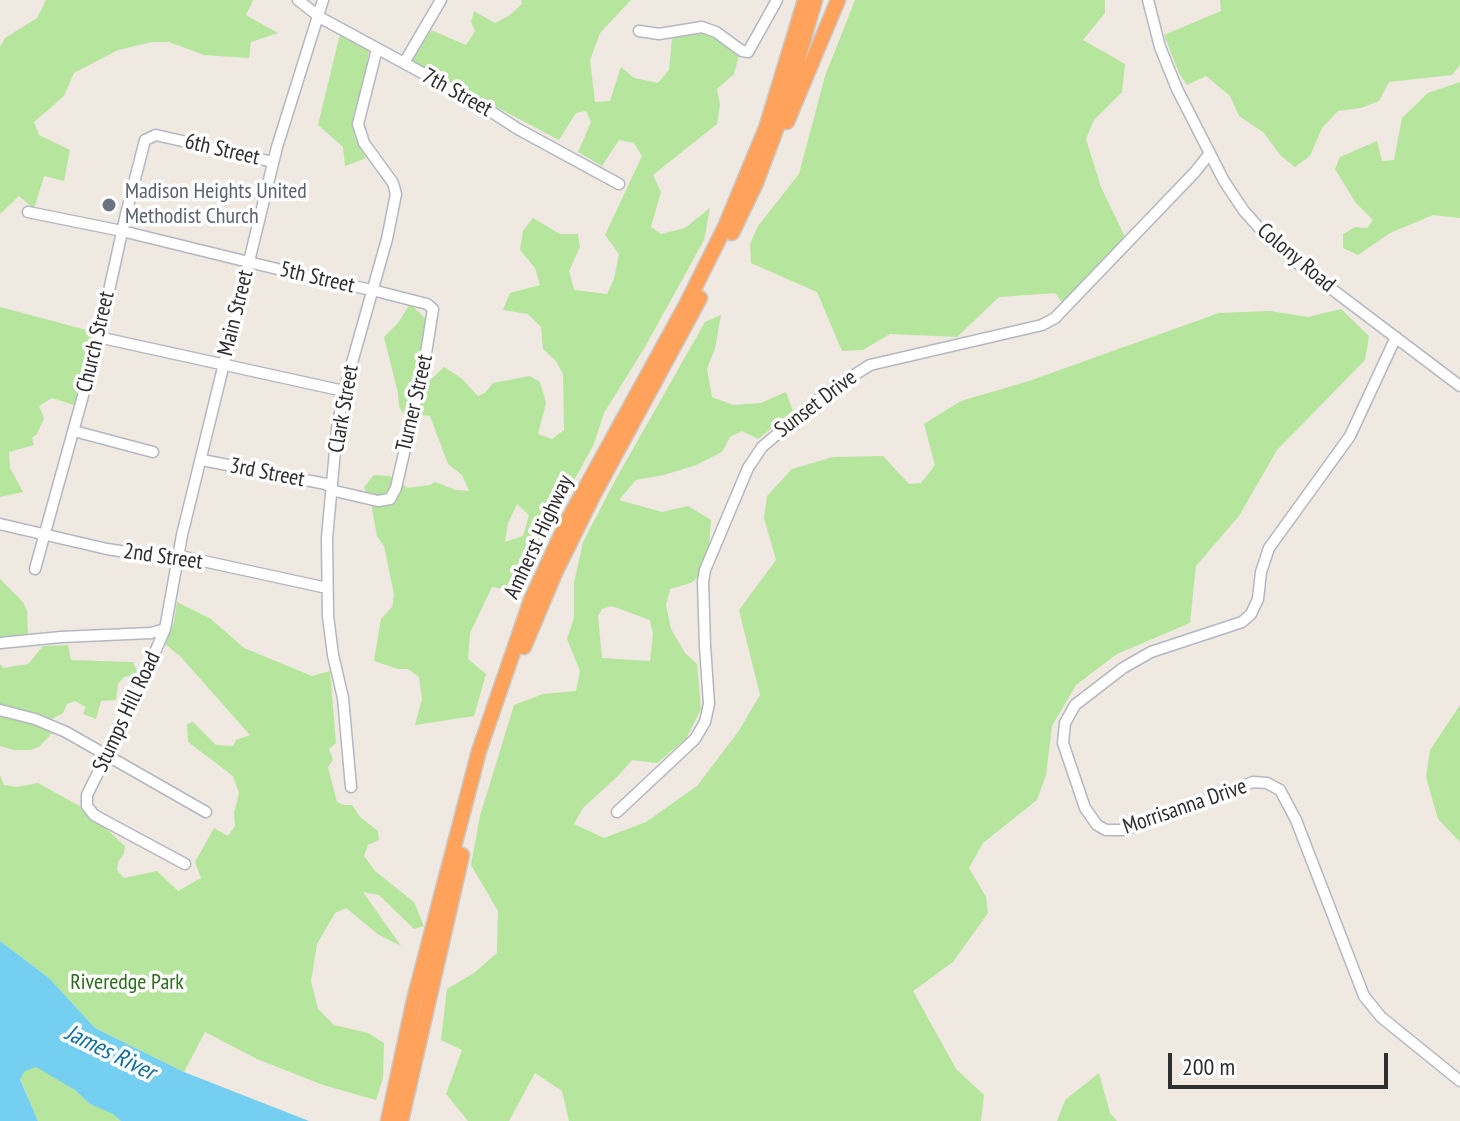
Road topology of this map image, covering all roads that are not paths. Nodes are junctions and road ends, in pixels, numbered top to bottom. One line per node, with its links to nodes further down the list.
1 (298, 0): 9 (street, 7th Street)
2 (323, 0): 9 (street, Main Street)
3 (441, 0): 12 (street)
4 (777, 0): 10 (street)
5 (802, 0): 45 (highway, Amherst Highway)
6 (815, 0): 16 (highway, Amherst Highway)
7 (838, 0): 16 (highway)
8 (1148, 0): 14 (street, Colony Road)
9 (318, 15): 11 (street, 7th Street); 15 (street, Main Street)
10 (639, 31)
11 (377, 49): 12 (street, 7th Street); 21 (street, Clark Street)
12 (404, 63): 17 (street, 7th Street)
13 (171, 138): 15 (street, 6th Street); 19 (street, Church Street)
14 (1210, 153): 23 (street, Colony Road); 42 (street, Sunset Drive)
15 (273, 162): 20 (street, Main Street)
16 (756, 183): 45 (highway, Amherst Highway)
17 (619, 184)
18 (28, 212): 19 (street, 5th Street)
19 (122, 231): 20 (street, 5th Street); 22 (street, Church Street)
20 (248, 262): 21 (street, 5th Street); 24 (street, Main Street)
21 (372, 290): 26 (street, Clark Street); 30 (street, Turner Street)
22 (98, 337): 24 (street); 27 (street, Church Street)
23 (1396, 337): 25 (street, Colony Road); 44 (street, Morrisanna Drive)
24 (224, 365): 26 (street); 29 (street, Main Street)
25 (1460, 386)
26 (344, 391): 30 (street, Clark Street)
27 (74, 431): 28 (street); 32 (street, Church Street)
28 (153, 452)
29 (202, 460): 30 (street, 3rd Street); 33 (street, Main Street)
30 (331, 489): 35 (street, Clark Street)
31 (0, 524): 32 (street, 2nd Street)
32 (46, 534): 33 (street, 2nd Street); 34 (street, Church Street)
33 (178, 556): 35 (street, 2nd Street); 36 (street, Main Street)
34 (35, 569)
35 (327, 588): 40 (street, Clark Street)
36 (165, 629): 37 (street); 39 (street, Stumps Hill Road)
37 (0, 643)
38 (0, 710): 39 (street)
39 (108, 756): 41 (street); 43 (street, Stumps Hill Road)
40 (351, 787)
41 (206, 812)
42 (617, 812)
43 (185, 864)
44 (1460, 1081)
45 (403, 1084): 46 (highway, Amherst Highway); 47 (highway, Amherst Highway)
46 (388, 1121)
47 (401, 1121)

